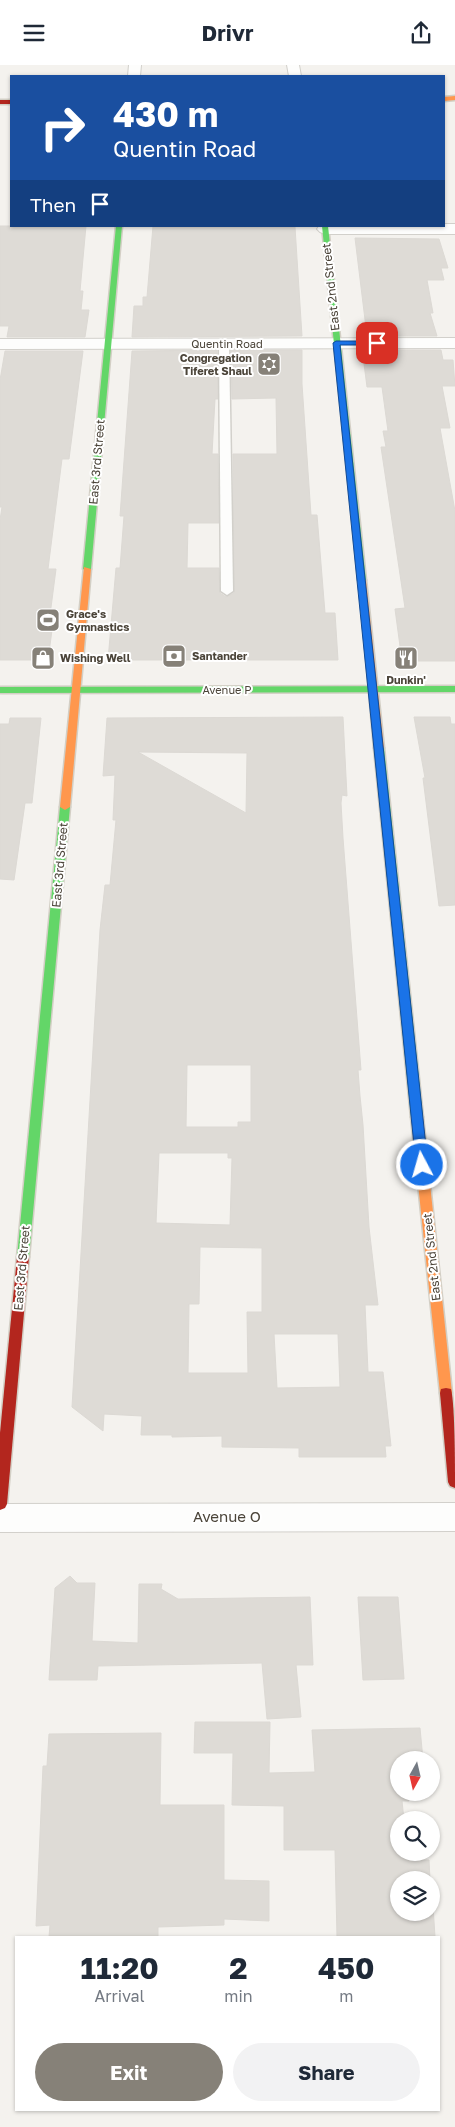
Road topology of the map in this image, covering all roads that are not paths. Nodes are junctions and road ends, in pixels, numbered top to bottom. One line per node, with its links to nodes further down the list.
1 (119, 227): 8 (street, East 3rd Street)
2 (325, 227): 3 (street); 5 (street, East 2nd Street)
3 (455, 229)
4 (224, 343): 5 (street, Quentin Road); 8 (street, Quentin Road); 9 (lane)
5 (336, 343): 6 (street, Quentin Road); 10 (street, East 2nd Street)
6 (455, 343)
7 (0, 344): 8 (street, Quentin Road)
8 (108, 344): 13 (street, East 3rd Street)
9 (227, 591)
10 (373, 689): 11 (street, Avenue P); 13 (street, Avenue P); 14 (street, East 2nd Street)
11 (455, 689)
12 (0, 690): 13 (street, Avenue P)
13 (76, 690): 15 (street, East 3rd Street)
14 (455, 1482)
15 (0, 1504)
16 (455, 1517): 17 (street, Avenue O)
17 (0, 1518)

